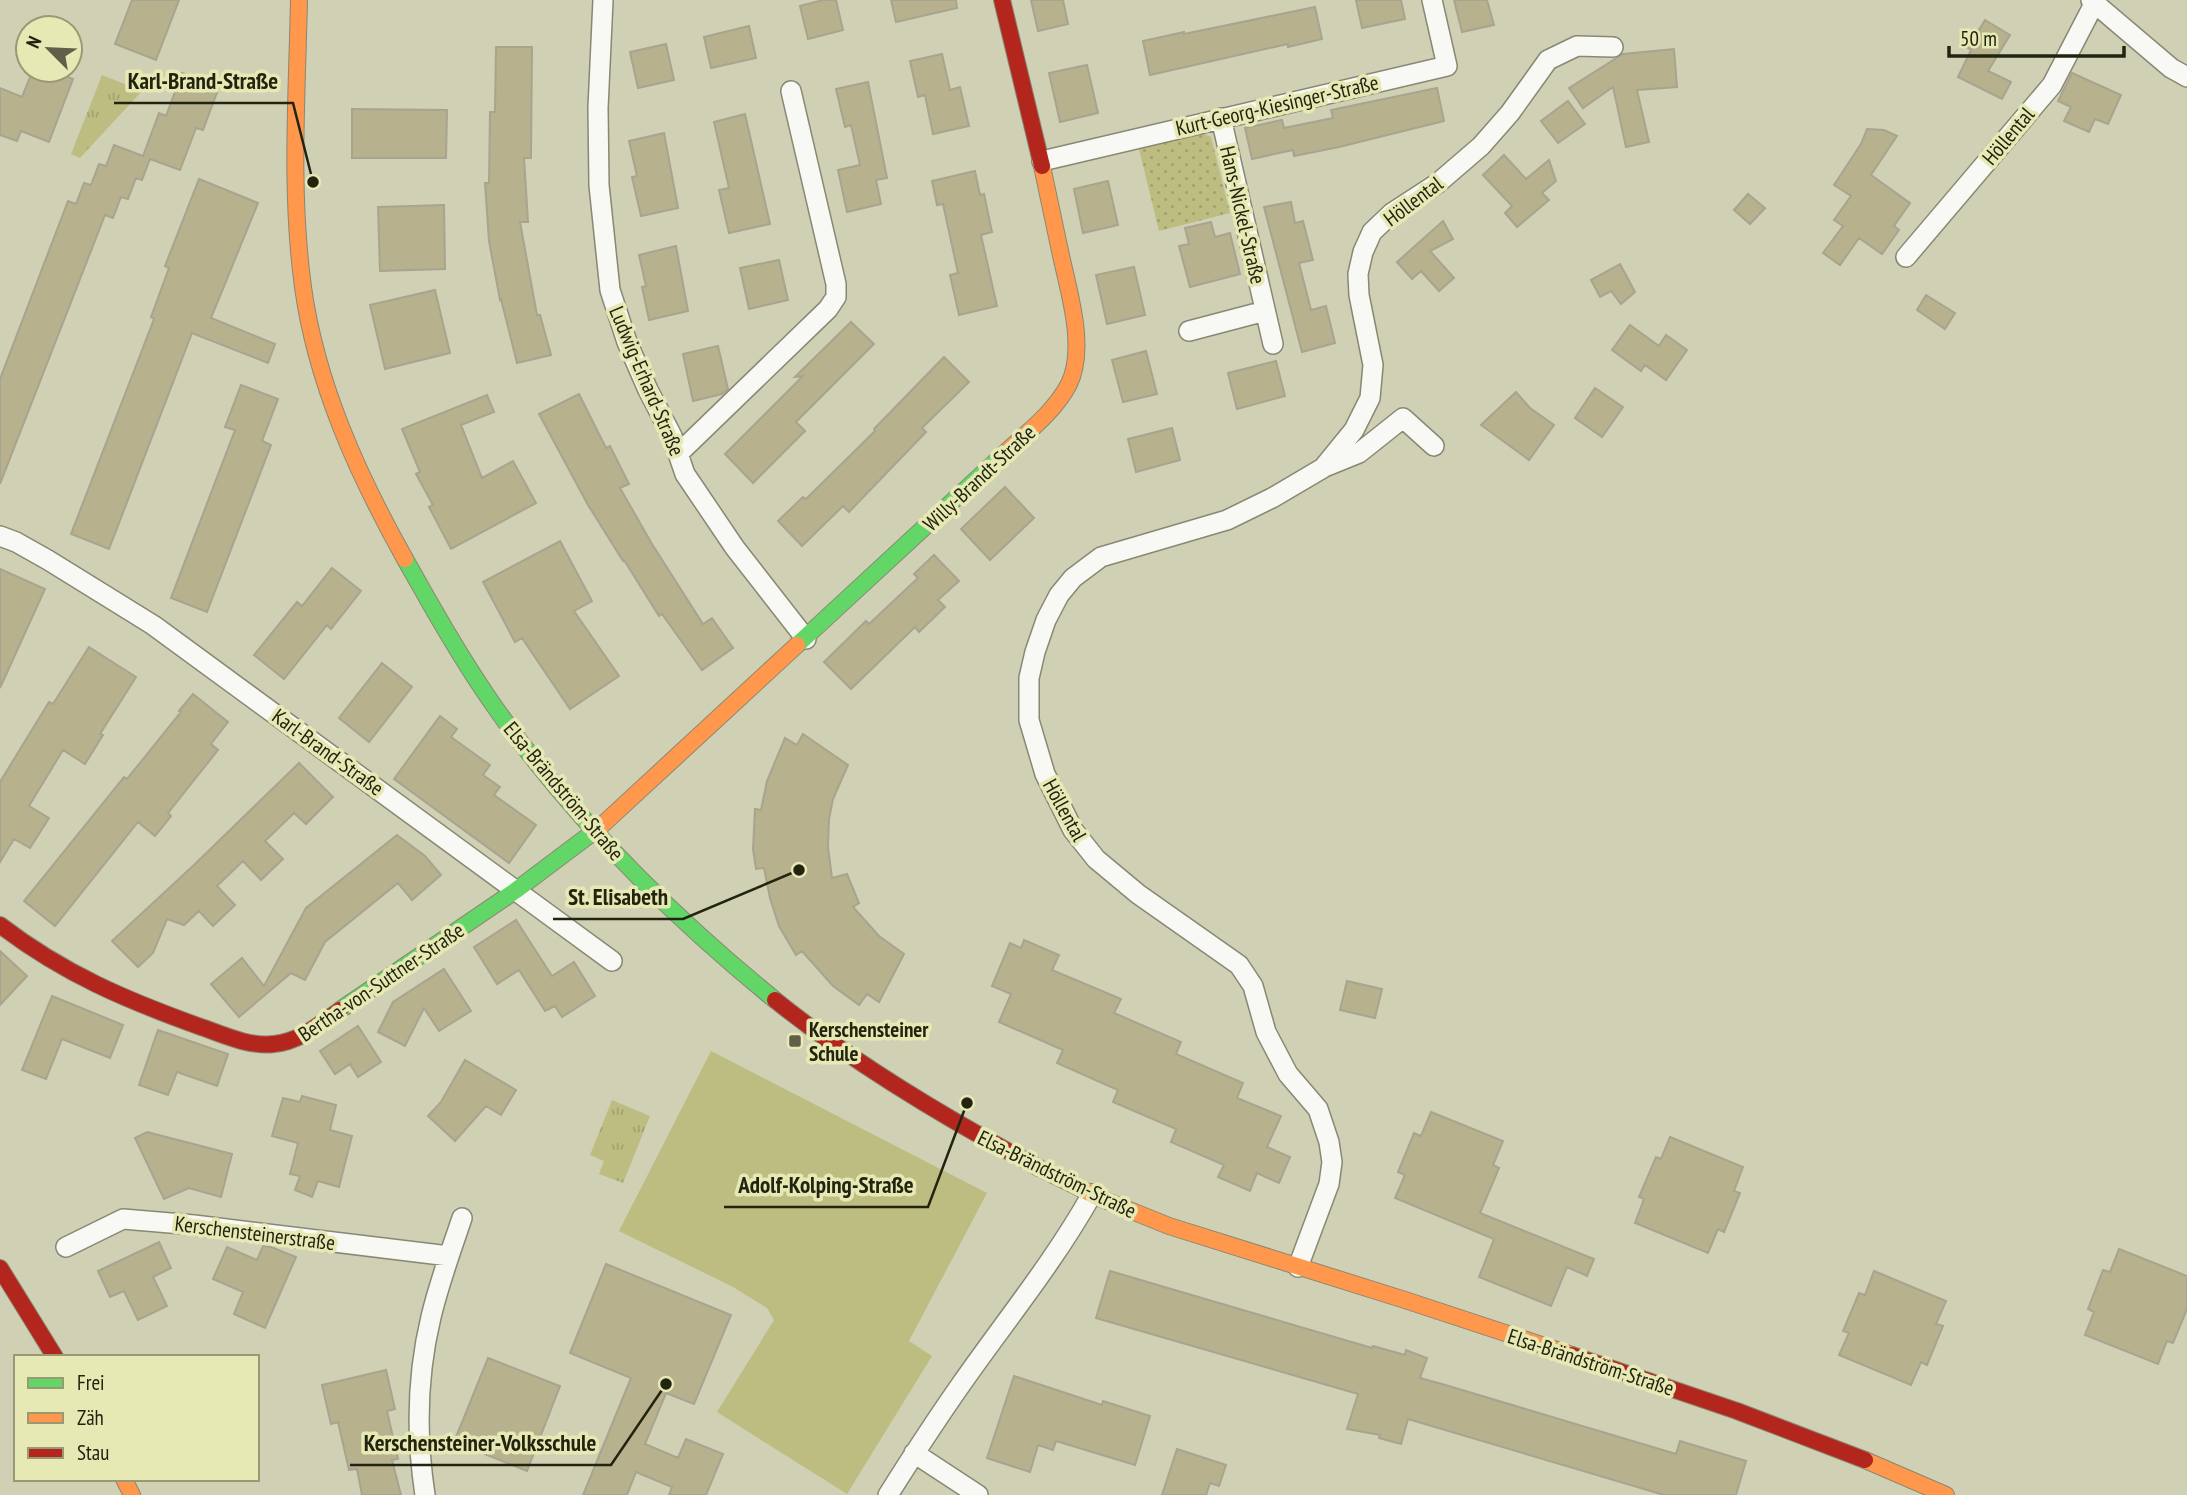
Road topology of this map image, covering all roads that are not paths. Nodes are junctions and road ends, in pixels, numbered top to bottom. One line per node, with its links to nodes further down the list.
1 (299, 0): 20 (street, Elsa-Brändström-Straße)
2 (603, 0): 16 (street, Ludwig-Erhard-Straße)
3 (1002, 0): 10 (street, Willy-Brandt-Straße)
4 (1432, 0): 9 (street, Kurt-Georg-Kiesinger-Straße)
5 (2092, 2): 7 (street, Höllental); 11 (street, Höllental)
6 (1613, 47): 17 (street, Höllental)
7 (2187, 77)
8 (792, 91): 16 (street)
9 (1221, 118): 10 (street, Kurt-Georg-Kiesinger-Straße); 12 (street, Hans-Nickel-Straße)
10 (1042, 162): 19 (street, Willy-Brandt-Straße)
11 (1906, 257)
12 (1265, 311): 13 (street, Hans-Nickel-Straße); 14 (street, Hans-Nickel-Straße)
13 (1189, 331)
14 (1273, 344)
15 (1434, 446): 17 (street, Höllental)
16 (678, 454): 19 (street, Ludwig-Erhard-Straße)
17 (1323, 468): 28 (street, Höllental)
18 (0, 536): 21 (street, Karl-Brand-Straße)
19 (806, 639): 20 (street, Willy-Brandt-Straße)
20 (595, 832): 21 (street, Bertha-von-Suttner-Straße); 24 (street, Elsa-Brändström-Straße)
21 (515, 891): 22 (street, Bertha-von-Suttner-Straße); 23 (street, Karl-Brand-Straße)
22 (0, 925)
23 (612, 961)
24 (1092, 1194): 28 (street, Elsa-Brändström-Straße); 31 (street)
25 (462, 1218): 27 (street)
26 (66, 1247): 27 (street, Kerschensteinerstraße)
27 (449, 1256): 32 (street)
28 (1298, 1267): 35 (street, Elsa-Brändström-Straße)
29 (0, 1268): 30 (street)
30 (54, 1355)
31 (914, 1453): 33 (street); 34 (street)
32 (425, 1495)
33 (888, 1495)
34 (978, 1495)
35 (1946, 1495)

